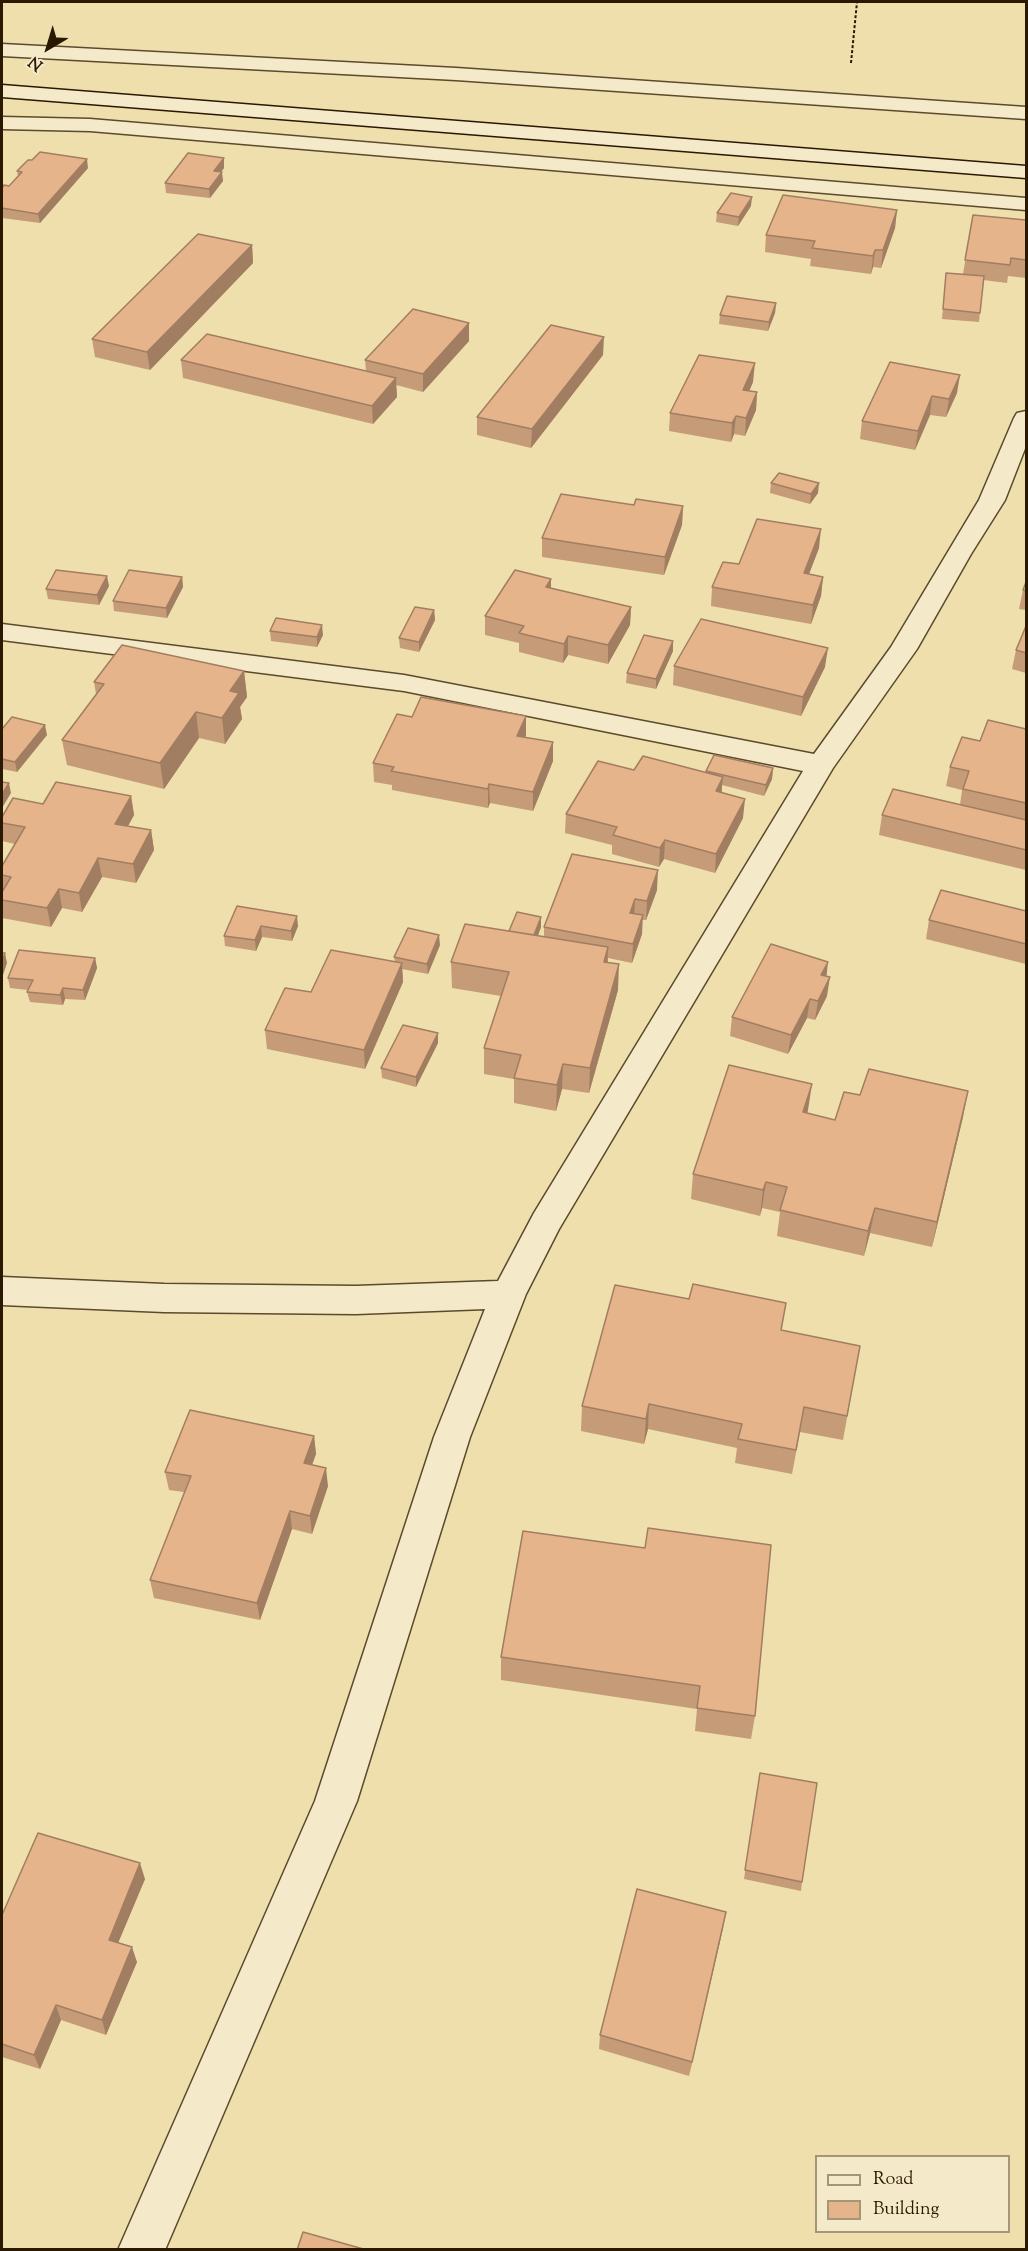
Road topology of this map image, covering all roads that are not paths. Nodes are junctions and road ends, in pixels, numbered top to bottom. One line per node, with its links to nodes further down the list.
1 (2, 50): 3 (street)
2 (4, 95): 5 (street)
3 (1026, 113)
4 (2, 123): 6 (street)
5 (1026, 172)
6 (1026, 204)
7 (1026, 418): 9 (street)
8 (2, 632): 9 (street)
9 (821, 765): 11 (street)
10 (2, 1291): 11 (street)
11 (507, 1294): 12 (street)
12 (141, 2250)

